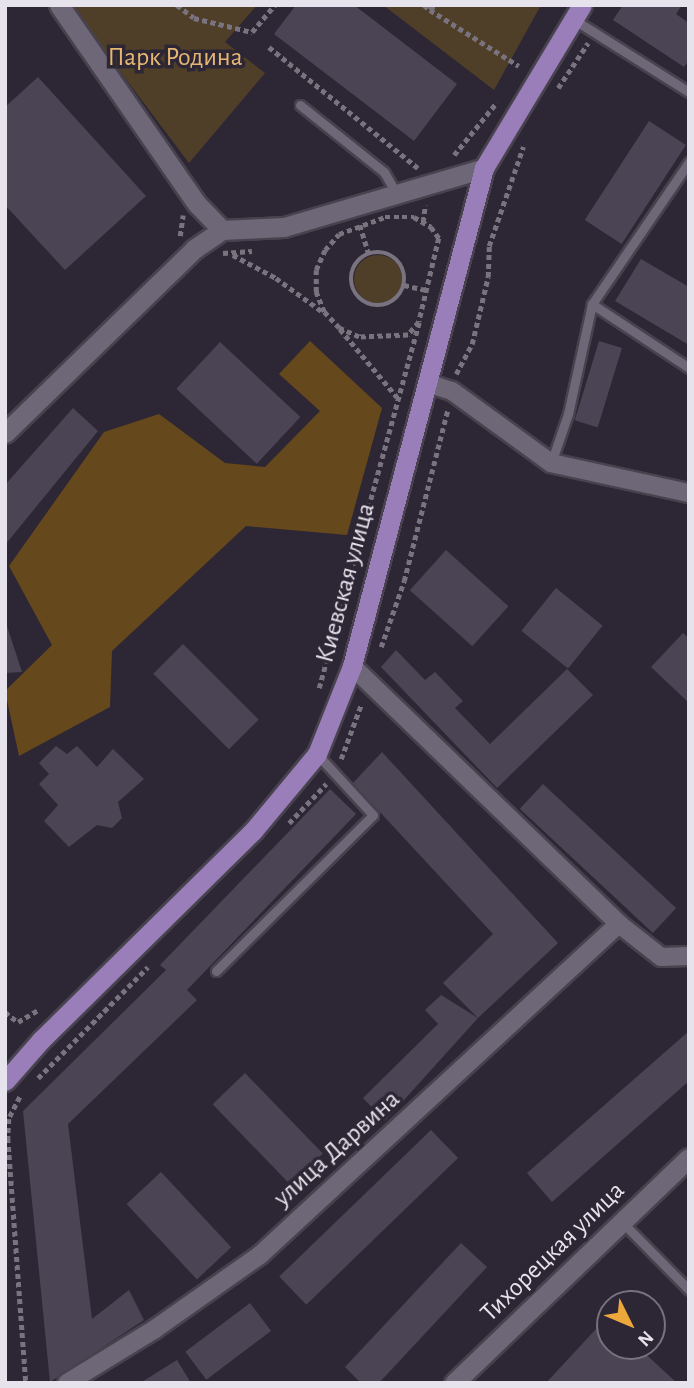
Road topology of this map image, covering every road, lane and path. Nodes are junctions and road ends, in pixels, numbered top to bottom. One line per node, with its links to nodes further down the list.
1 (59, 5): 22 (main road)
2 (177, 5): 3 (path)
3 (275, 5)
4 (424, 5): 5 (path)
5 (432, 8): 10 (path)
6 (577, 12): 7 (lane); 18 (main road, Киевская улица)
7 (595, 33): 12 (path); 13 (lane)
8 (269, 47): 20 (path)
9 (527, 54): 10 (path)
10 (519, 66): 11 (path)
11 (513, 76)
12 (557, 91)
13 (689, 92)
14 (501, 96): 17 (path)
15 (300, 105): 21 (lane)
16 (527, 140): 40 (path)
17 (450, 159)
18 (484, 168): 20 (main road); 39 (main road, Киевская улица)
19 (687, 168): 34 (lane)
20 (426, 173): 21 (main road); 21 (path); 23 (path)
21 (393, 187): 25 (main road)
22 (197, 204): 25 (main road); 28 (path)
23 (423, 222): 24 (path); 33 (path)
24 (360, 225): 26 (path); 30 (path)
25 (222, 230): 28 (main road)
26 (339, 234): 27 (path); 35 (path)
27 (329, 236)
28 (194, 249): 31 (path); 42 (main road)
29 (256, 250): 31 (path)
30 (369, 254): 32 (path); 32 (path)
31 (232, 255): 35 (path)
32 (404, 285): 33 (path)
33 (426, 290): 36 (path)
34 (592, 304): 38 (lane); 43 (lane)
35 (324, 312): 37 (path)
36 (419, 322): 37 (path); 41 (path)
37 (339, 328): 41 (path)
38 (689, 368)
39 (427, 383): 40 (street); 45 (main road, Киевская улица)
40 (452, 391): 43 (street); 46 (path)
41 (398, 397): 47 (path)
42 (5, 433)
43 (551, 463): 44 (street)
44 (689, 493)
45 (352, 666): 46 (street); 48 (main road, Киевская улица)
46 (369, 679): 49 (path); 51 (street)
47 (315, 700)
48 (317, 754): 49 (lane); 57 (main road, Киевская улица)
49 (335, 771): 50 (path); 54 (lane)
50 (284, 828)
51 (619, 924): 53 (street); 64 (street, улица Дарвина)
52 (159, 956): 58 (path)
53 (689, 956)
54 (216, 971)
55 (47, 1002): 56 (path)
56 (5, 1012)
57 (6, 1075)
58 (35, 1080)
59 (27, 1088): 63 (path)
60 (689, 1158): 61 (main road, Тихорецкая улица)
61 (623, 1223): 62 (lane); 65 (main road, Тихорецкая улица)
62 (689, 1290)
63 (26, 1383)
64 (67, 1383)
65 (454, 1383)

